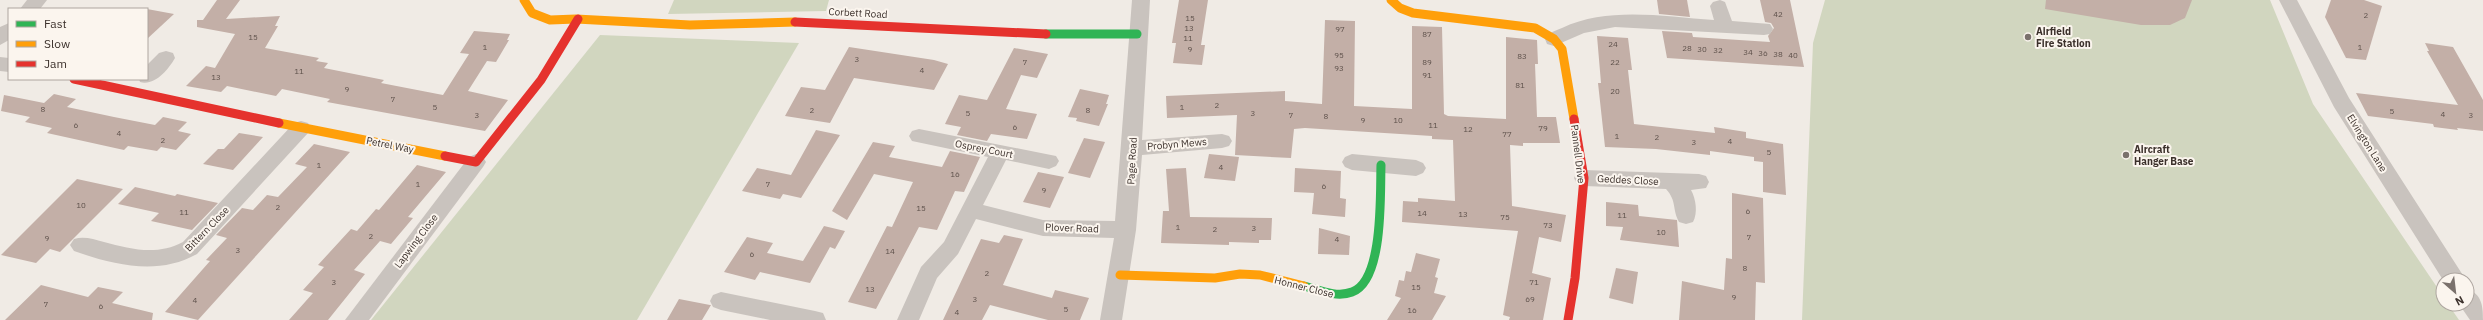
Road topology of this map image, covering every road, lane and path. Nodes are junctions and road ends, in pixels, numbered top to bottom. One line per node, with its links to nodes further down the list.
1 (38, 0): 7 (street)
2 (524, 0): 8 (street, Corbett Road)
3 (1141, 0): 12 (street, Page Road)
4 (1391, 0): 14 (street)
5 (2288, 0): 36 (street, Elvington Lane)
6 (1719, 6): 9 (street)
7 (30, 8)
8 (578, 19): 12 (street, Corbett Road); 25 (street)
9 (1726, 27): 10 (street); 14 (street)
10 (1764, 29)
11 (8, 30): 13 (street)
12 (1137, 34): 22 (street, Page Road)
13 (0, 38)
14 (1554, 39): 29 (street, Pannell Drive)
15 (166, 58): 16 (street)
16 (148, 76)
17 (85, 80): 18 (street, Petrel Way)
18 (138, 85): 19 (street, Petrel Way)
19 (301, 128): 25 (street, Petrel Way); 35 (street, Bittern Close)
20 (920, 136): 23 (street, Osprey Court)
21 (1222, 141): 22 (street, Probyn Mews)
22 (1132, 148): 34 (street, Page Road)
23 (1000, 152): 24 (street, Osprey Court); 32 (street)
24 (1049, 161)
25 (476, 162): 40 (street, Lapwing Close)
26 (1352, 162): 27 (street)
27 (1381, 165): 28 (street); 37 (street, Honner Close)
28 (1416, 168)
29 (1584, 178): 31 (street, Geddes Close); 44 (street, Pannell Drive)
30 (1699, 182): 31 (street, Geddes Close)
31 (1673, 183): 33 (street, Geddes Close)
32 (972, 210): 34 (street, Plover Road); 42 (street)
33 (1686, 216)
34 (1126, 230): 37 (street, Page Road)
35 (81, 245)
36 (2450, 272)
37 (1120, 275): 43 (street, Page Road)
38 (721, 301): 41 (street)
39 (2475, 310): 45 (street)
40 (356, 320)
41 (815, 320)
42 (908, 320)
43 (1111, 320)
44 (1568, 320)
45 (2482, 320)

